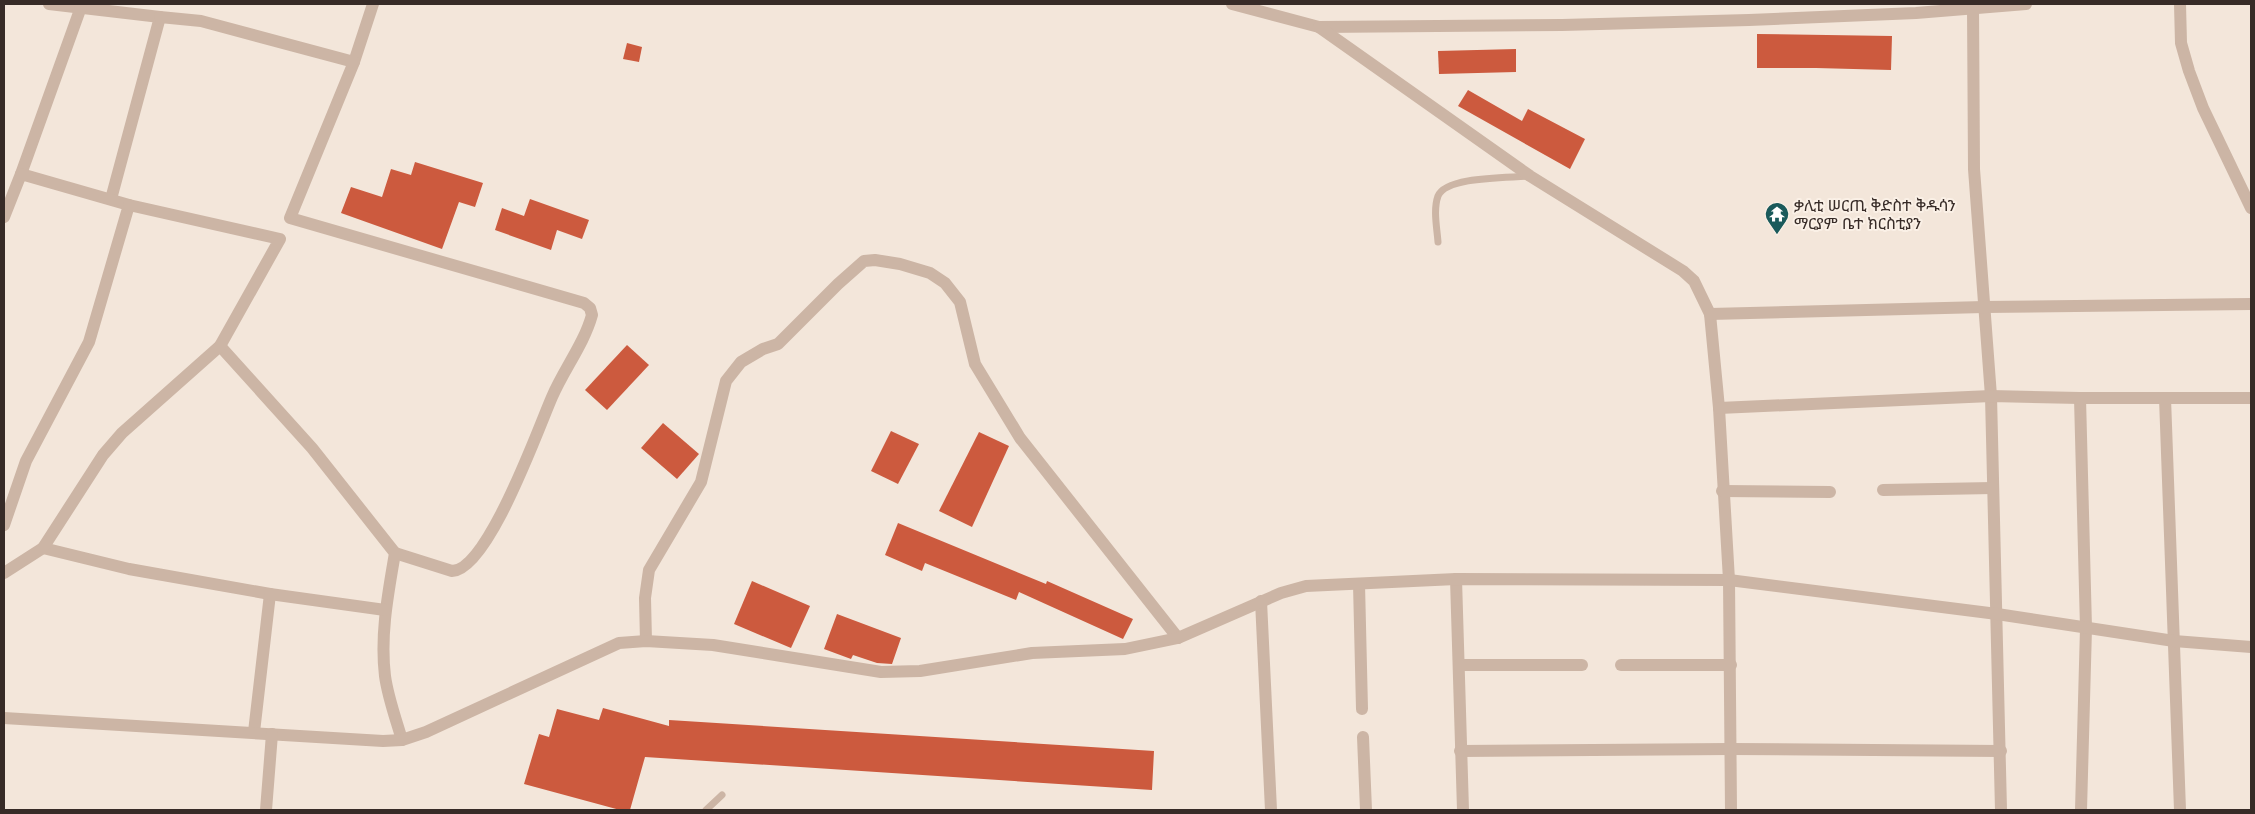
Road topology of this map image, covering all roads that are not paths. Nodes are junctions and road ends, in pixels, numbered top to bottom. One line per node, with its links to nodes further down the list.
1 (50, 4): 6 (street)
2 (372, 4): 10 (street)
3 (1232, 4): 9 (street)
4 (2026, 4): 7 (street)
5 (2180, 4): 15 (street)
6 (81, 7): 8 (street); 11 (street)
7 (1973, 8): 9 (street); 21 (street)
8 (160, 16): 10 (street); 13 (street)
9 (1319, 27): 12 (street)
10 (354, 62): 17 (street)
11 (21, 174): 13 (street); 16 (street)
12 (1530, 176): 19 (lane); 22 (street)
13 (111, 199): 14 (street)
14 (129, 204): 18 (street); 33 (street)
15 (2251, 208)
16 (4, 218)
17 (290, 218): 18 (street); 35 (street)
18 (280, 239): 23 (street)
19 (1438, 242)
20 (2251, 304): 21 (street)
21 (1984, 307): 22 (street); 24 (street)
22 (1710, 314): 28 (street)
23 (220, 346): 34 (street); 35 (street)
24 (1991, 396): 25 (street); 28 (street); 29 (street)
25 (2080, 398): 26 (street); 44 (street)
26 (2165, 398): 27 (street); 47 (street)
27 (2251, 398)
28 (1719, 408): 30 (street)
29 (1993, 488): 31 (street); 43 (street)
30 (1722, 490): 32 (street); 38 (street)
31 (1883, 490)
32 (1830, 492)
33 (4, 525)
34 (43, 548): 36 (street); 40 (street)
35 (395, 554): 42 (street)
36 (4, 574)
37 (1456, 579): 38 (street); 39 (street); 49 (street)
38 (1728, 580): 43 (street); 52 (street)
39 (1359, 584): 41 (street); 53 (street)
40 (270, 594): 42 (street); 55 (street)
41 (1261, 601): 45 (street); 65 (street)
42 (385, 610): 58 (street)
43 (1997, 614): 44 (street); 61 (street)
44 (2086, 628): 47 (street); 70 (street)
45 (1178, 638): 46 (street); 46 (street)
46 (646, 641): 58 (street)
47 (2174, 641): 48 (street); 71 (street)
48 (2251, 647)
49 (1459, 665): 50 (street); 60 (street)
50 (1582, 665)
51 (1621, 665): 52 (street)
52 (1731, 665): 59 (street)
53 (1362, 709)
54 (4, 718): 55 (street)
55 (254, 732): 56 (street)
56 (272, 734): 58 (street); 63 (street)
57 (1363, 737): 66 (street)
58 (402, 740)
59 (1730, 749): 60 (street); 61 (street); 68 (street)
60 (1460, 751): 67 (street)
61 (2001, 751): 69 (street)
62 (722, 795): 64 (lane)
63 (266, 810)
64 (706, 810)
65 (1271, 810)
66 (1366, 810)
67 (1463, 810)
68 (1731, 810)
69 (2001, 810)
70 (2081, 810)
71 (2180, 810)

